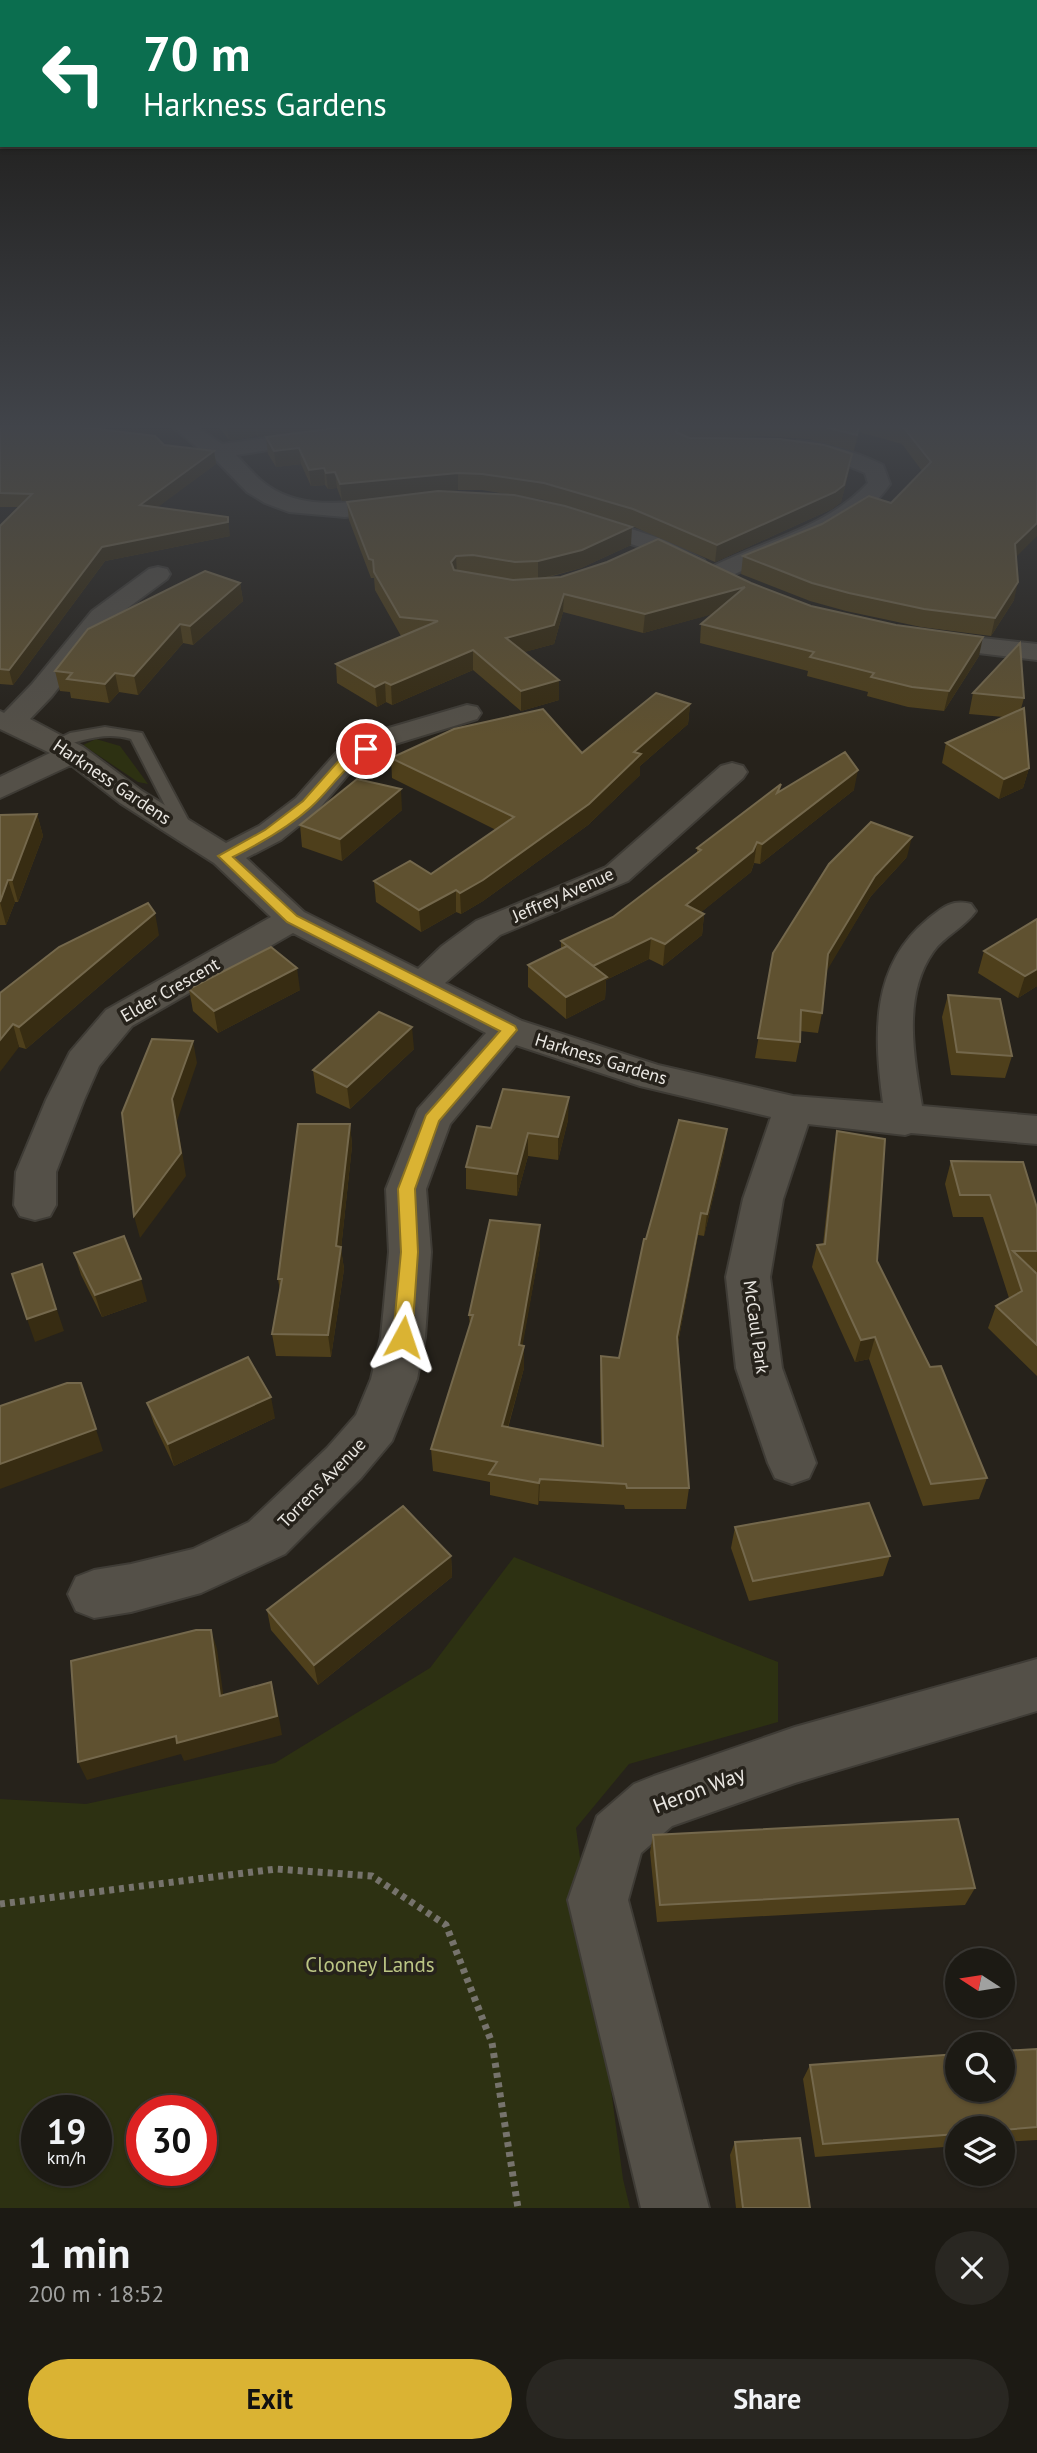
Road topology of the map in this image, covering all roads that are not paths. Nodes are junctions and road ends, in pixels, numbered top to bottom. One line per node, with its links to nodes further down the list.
1 (606, 529): 3 (street)
2 (824, 529): 6 (street)
3 (657, 545): 4 (street); 6 (street)
4 (632, 557)
5 (158, 574): 11 (street)
6 (714, 575): 7 (street)
7 (738, 585)
8 (904, 636): 9 (street)
9 (1037, 652)
10 (467, 713): 16 (street)
11 (9, 723): 12 (street, Harkness Gardens)
12 (64, 748): 14 (street); 15 (street, Harkness Gardens); 15 (lane)
13 (732, 772): 19 (street, Jeffrey Avenue)
14 (0, 789)
15 (186, 831): 16 (street, Harkness Gardens)
16 (225, 856): 18 (street, Harkness Gardens)
17 (959, 911): 22 (street)
18 (292, 919): 19 (street, Harkness Gardens); 24 (street, Elder Crescent)
19 (423, 984): 20 (street, Harkness Gardens)
20 (509, 1030): 21 (street, Harkness Gardens); 26 (street, Torrens Avenue)
21 (793, 1109): 22 (street, Harkness Gardens); 25 (street, McCaul Park)
22 (905, 1121): 23 (street, Harkness Gardens)
23 (1037, 1130)
24 (35, 1205)
25 (792, 1463)
26 (94, 1594)
27 (1037, 1685): 28 (street, Heron Way)
28 (675, 2208)

